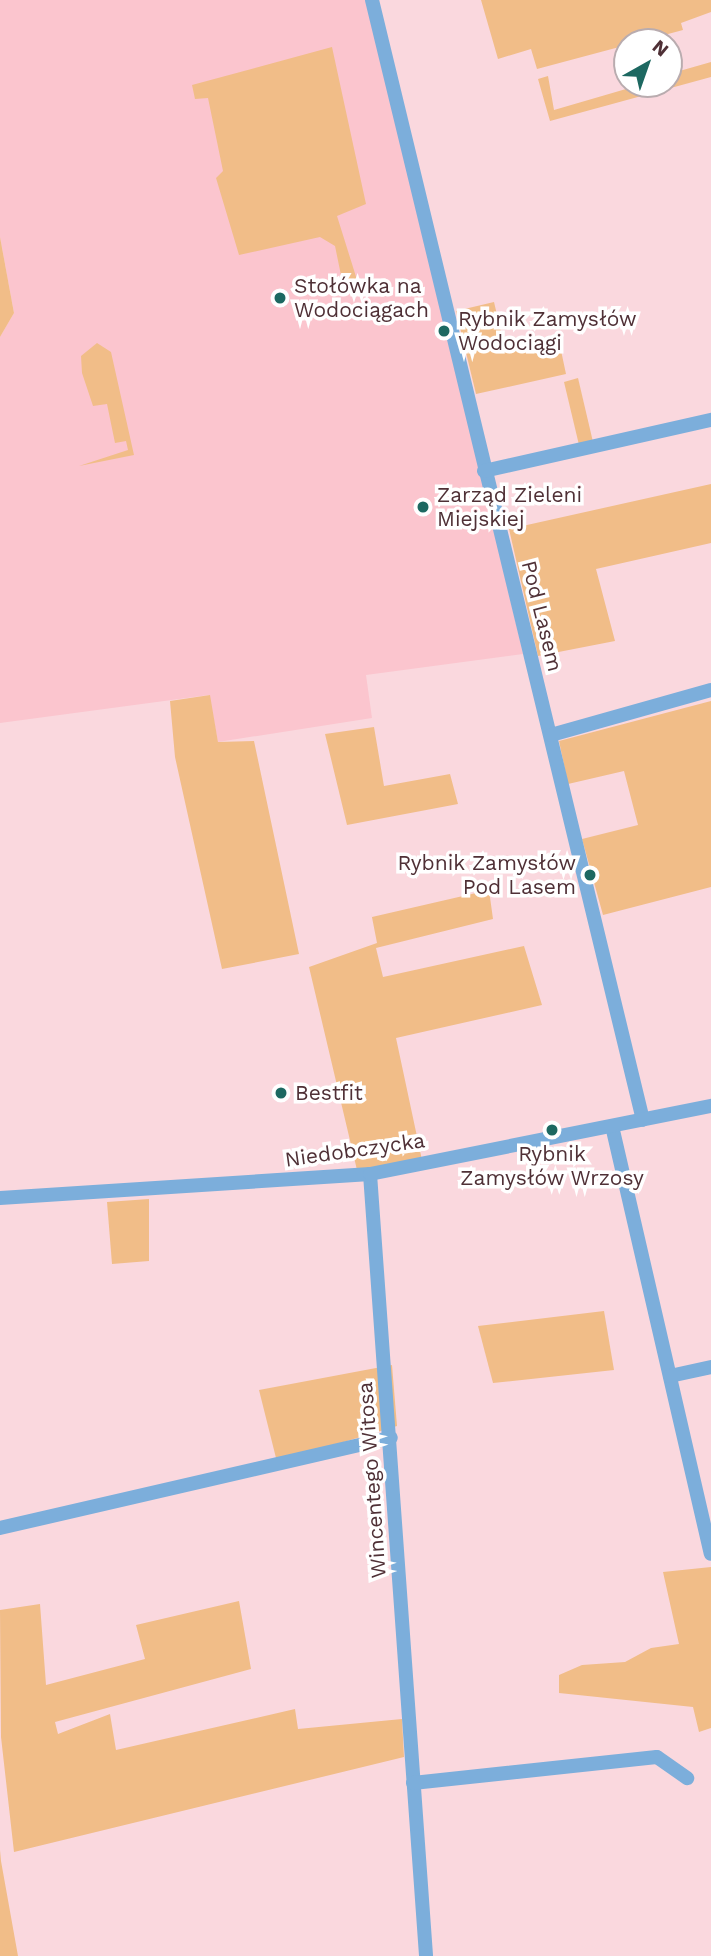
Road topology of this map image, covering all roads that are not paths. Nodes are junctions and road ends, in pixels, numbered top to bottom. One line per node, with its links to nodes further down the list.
1 (372, 0): 3 (street, Pod Lasem)
2 (711, 420): 3 (street)
3 (484, 471): 5 (street, Pod Lasem)
4 (711, 690): 5 (street)
5 (551, 735): 7 (street, Pod Lasem)
6 (711, 1106): 7 (street, Niedobczycka)
7 (643, 1120): 8 (street, Niedobczycka)
8 (612, 1126): 9 (street, Niedobczycka); 12 (street)
9 (370, 1174): 10 (street, Niedobczycka); 13 (street, Wincentego Witosa)
10 (0, 1198)
11 (711, 1367): 12 (street)
12 (670, 1376): 15 (street)
13 (391, 1438): 14 (street); 17 (street, Wincentego Witosa)
14 (0, 1528)
15 (711, 1554)
16 (687, 1778): 17 (street)
17 (413, 1783): 18 (street, Wincentego Witosa)
18 (426, 1956)

